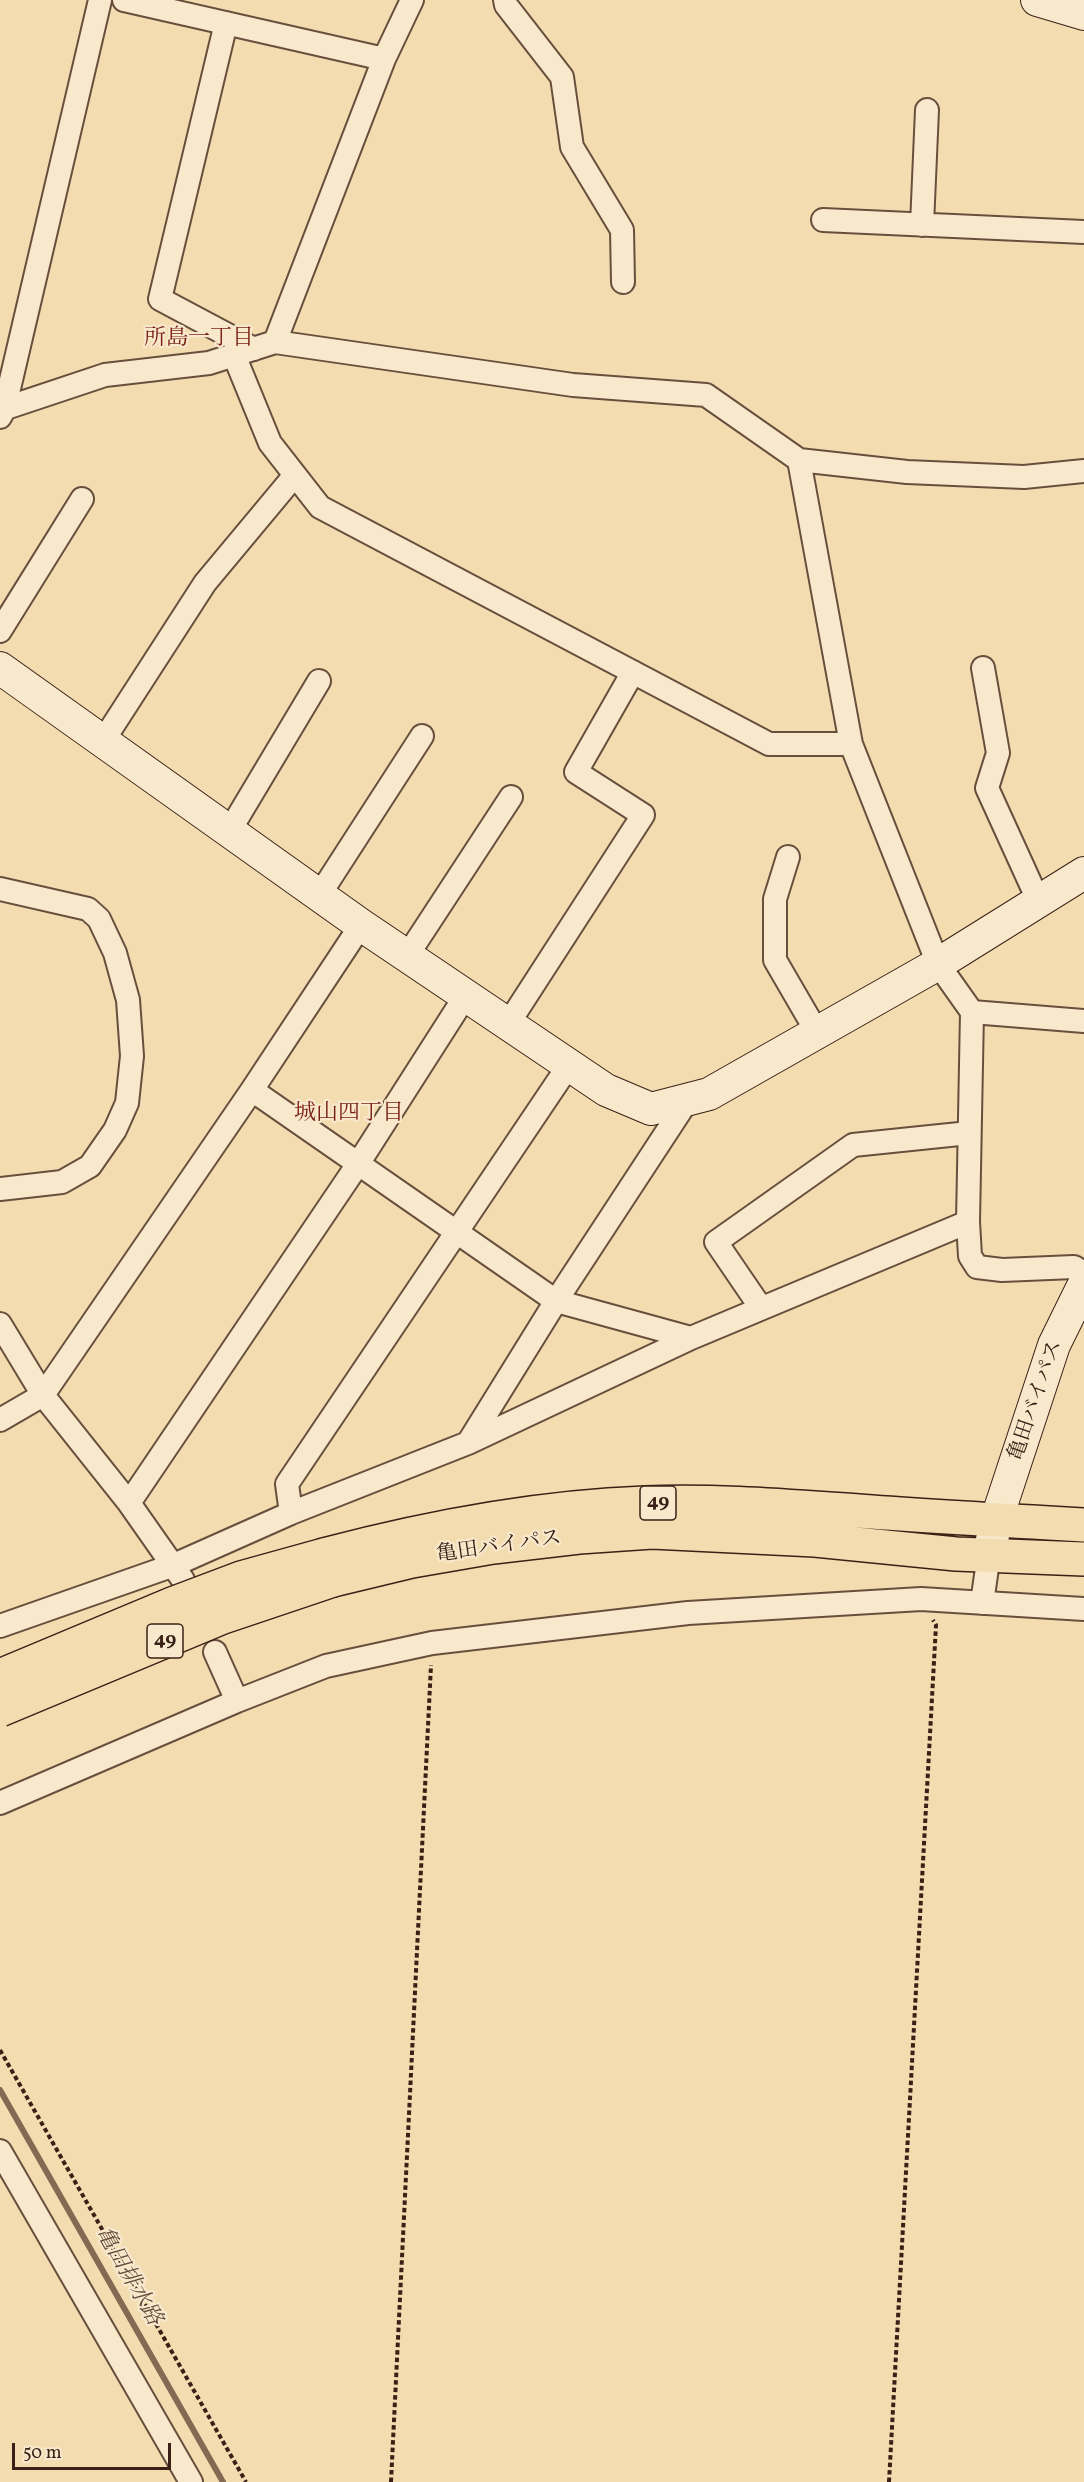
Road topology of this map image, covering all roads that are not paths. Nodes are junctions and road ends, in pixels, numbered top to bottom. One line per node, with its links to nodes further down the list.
1 (100, 0): 15 (street)
2 (124, 0): 7 (street)
3 (412, 0): 8 (street)
4 (505, 0): 13 (street)
5 (1037, 0): 6 (street)
6 (1084, 14)
7 (226, 23): 8 (street); 14 (street)
8 (384, 59): 14 (street)
9 (927, 110): 11 (street)
10 (823, 220): 11 (street)
11 (922, 225): 12 (street)
12 (1084, 232)
13 (623, 282)
14 (254, 349): 15 (street); 16 (street); 18 (street)
15 (1, 412)
16 (799, 460): 17 (street); 27 (street)
17 (1084, 471)
18 (295, 475): 23 (street); 26 (street)
19 (82, 499): 20 (street)
20 (0, 631)
21 (0, 668): 26 (street)
22 (983, 668): 34 (street)
23 (633, 672): 27 (street); 41 (street)
24 (319, 681): 29 (street)
25 (422, 736): 33 (street)
26 (103, 741): 29 (street)
27 (851, 744): 37 (street)
28 (511, 797): 36 (street)
29 (230, 830): 33 (street)
30 (788, 857): 42 (street)
31 (1084, 873): 34 (street)
32 (0, 889): 48 (street)
33 (320, 894): 35 (street)
34 (1038, 900): 37 (street)
35 (361, 925): 36 (street); 44 (street)
36 (407, 956): 38 (street)
37 (938, 964): 39 (street); 42 (street)
38 (466, 995): 41 (street); 47 (street)
39 (972, 1012): 40 (street); 46 (street)
40 (1084, 1021)
41 (508, 1024): 43 (street)
42 (818, 1034): 45 (street)
43 (569, 1065): 45 (street); 50 (street)
44 (252, 1090): 47 (street); 57 (street)
45 (687, 1101): 53 (street)
46 (969, 1133): 49 (street); 54 (street)
47 (358, 1164): 50 (street); 60 (street)
48 (0, 1189)
49 (968, 1222): 51 (street); 54 (street)
50 (457, 1232): 53 (street); 61 (street)
51 (1084, 1273)
52 (1084, 1284): 62 (street, 亀田バイパス)
53 (556, 1301): 56 (street); 59 (street)
54 (761, 1308): 56 (street)
55 (0, 1324): 57 (street)
56 (691, 1338): 59 (street)
57 (43, 1395): 58 (street); 60 (street)
58 (0, 1420)
59 (468, 1443): 61 (street)
60 (129, 1503): 67 (street)
61 (291, 1514): 67 (street)
62 (996, 1521): 63 (highway, 49); 64 (street, 亀田バイパス); 66 (highway, 亀田バイパス / 49)
63 (1084, 1525)
64 (989, 1554): 65 (highway, 49); 66 (highway, 亀田バイパス / 49); 68 (street)
65 (1084, 1559)
66 (329, 1568): 72 (highway, 亀田バイパス / 49, bridge); 74 (highway, 亀田バイパス / 49, bridge)
67 (179, 1572): 70 (street)
68 (982, 1603): 69 (street); 73 (street)
69 (1084, 1609)
70 (1, 1621)
71 (215, 1652): 73 (street)
72 (0, 1676)
73 (237, 1701): 75 (street)
74 (0, 1710)
75 (0, 1803)
76 (0, 2151): 77 (street)
77 (191, 2482)

